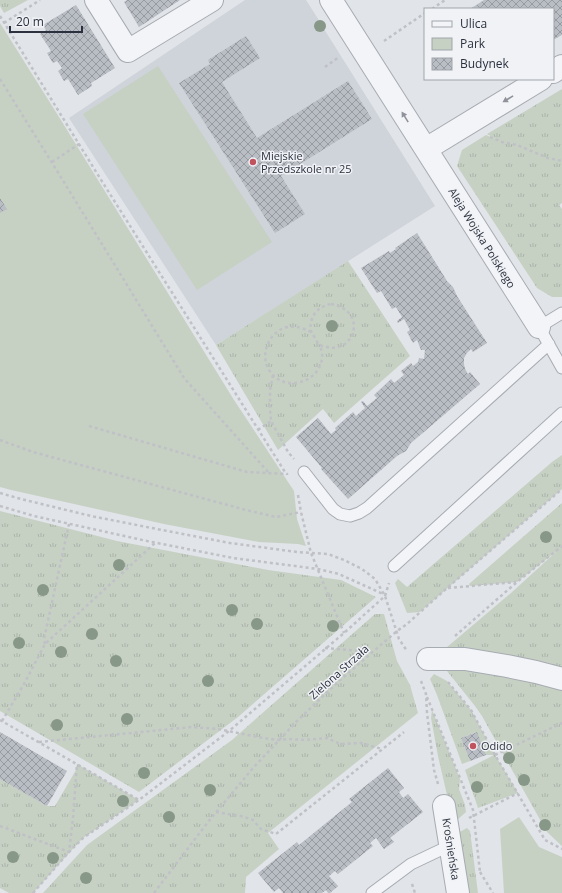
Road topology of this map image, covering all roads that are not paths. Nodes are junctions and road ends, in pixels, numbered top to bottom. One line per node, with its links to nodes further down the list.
1 (96, 0): 2 (street)
2 (212, 0)
3 (331, 0): 5 (street, Aleja Wojska Polskiego, one-way to 3)
4 (539, 80): 5 (street, one-way to 5)
5 (426, 150): 7 (street, Aleja Wojska Polskiego)
6 (562, 313): 7 (lane)
7 (544, 336): 8 (lane); 10 (lane)
8 (562, 368)
9 (562, 412): 11 (lane)
10 (304, 472)
11 (394, 566)
12 (419, 663): 13 (street)
13 (562, 679)
14 (444, 806): 15 (street, Krośnieńska)
15 (450, 837): 16 (lane); 17 (street, Krośnieńska)
16 (372, 893)
17 (458, 893)

